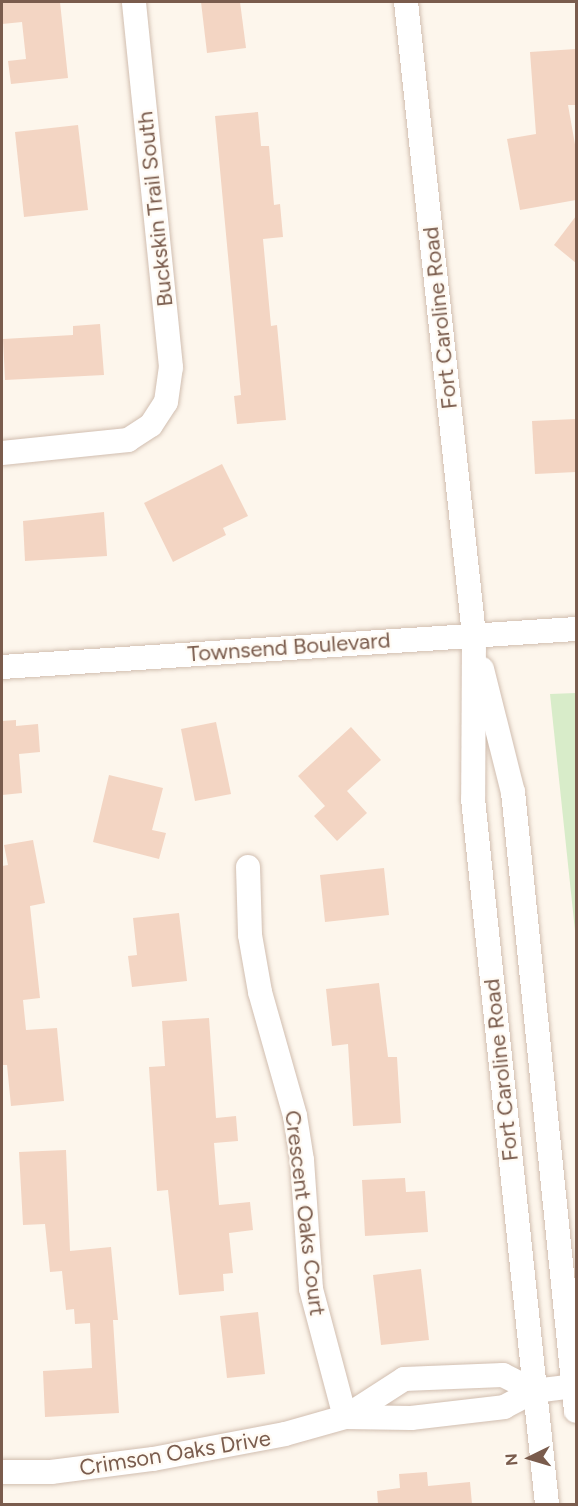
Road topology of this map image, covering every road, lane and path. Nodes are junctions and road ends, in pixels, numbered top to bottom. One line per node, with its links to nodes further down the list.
1 (134, 2): 3 (street, Buckskin Trail South)
2 (406, 2): 5 (street, Fort Caroline Road)
3 (2, 453)
4 (576, 629): 5 (street, Townsend Boulevard)
5 (474, 635): 6 (street, Townsend Boulevard); 8 (street, Fort Caroline Road); 9 (street, Fort Caroline Road)
6 (2, 667)
7 (248, 867): 11 (street, Crescent Oaks Court)
8 (574, 1386): 9 (street, Crimson Oaks Drive); 10 (street, Fort Caroline Road)
9 (534, 1391): 11 (street, Crimson Oaks Drive); 11 (street, Crimson Oaks Drive); 13 (street, Fort Caroline Road)
10 (576, 1411)
11 (345, 1417): 12 (street, Crimson Oaks Drive)
12 (2, 1472)
13 (547, 1504)

